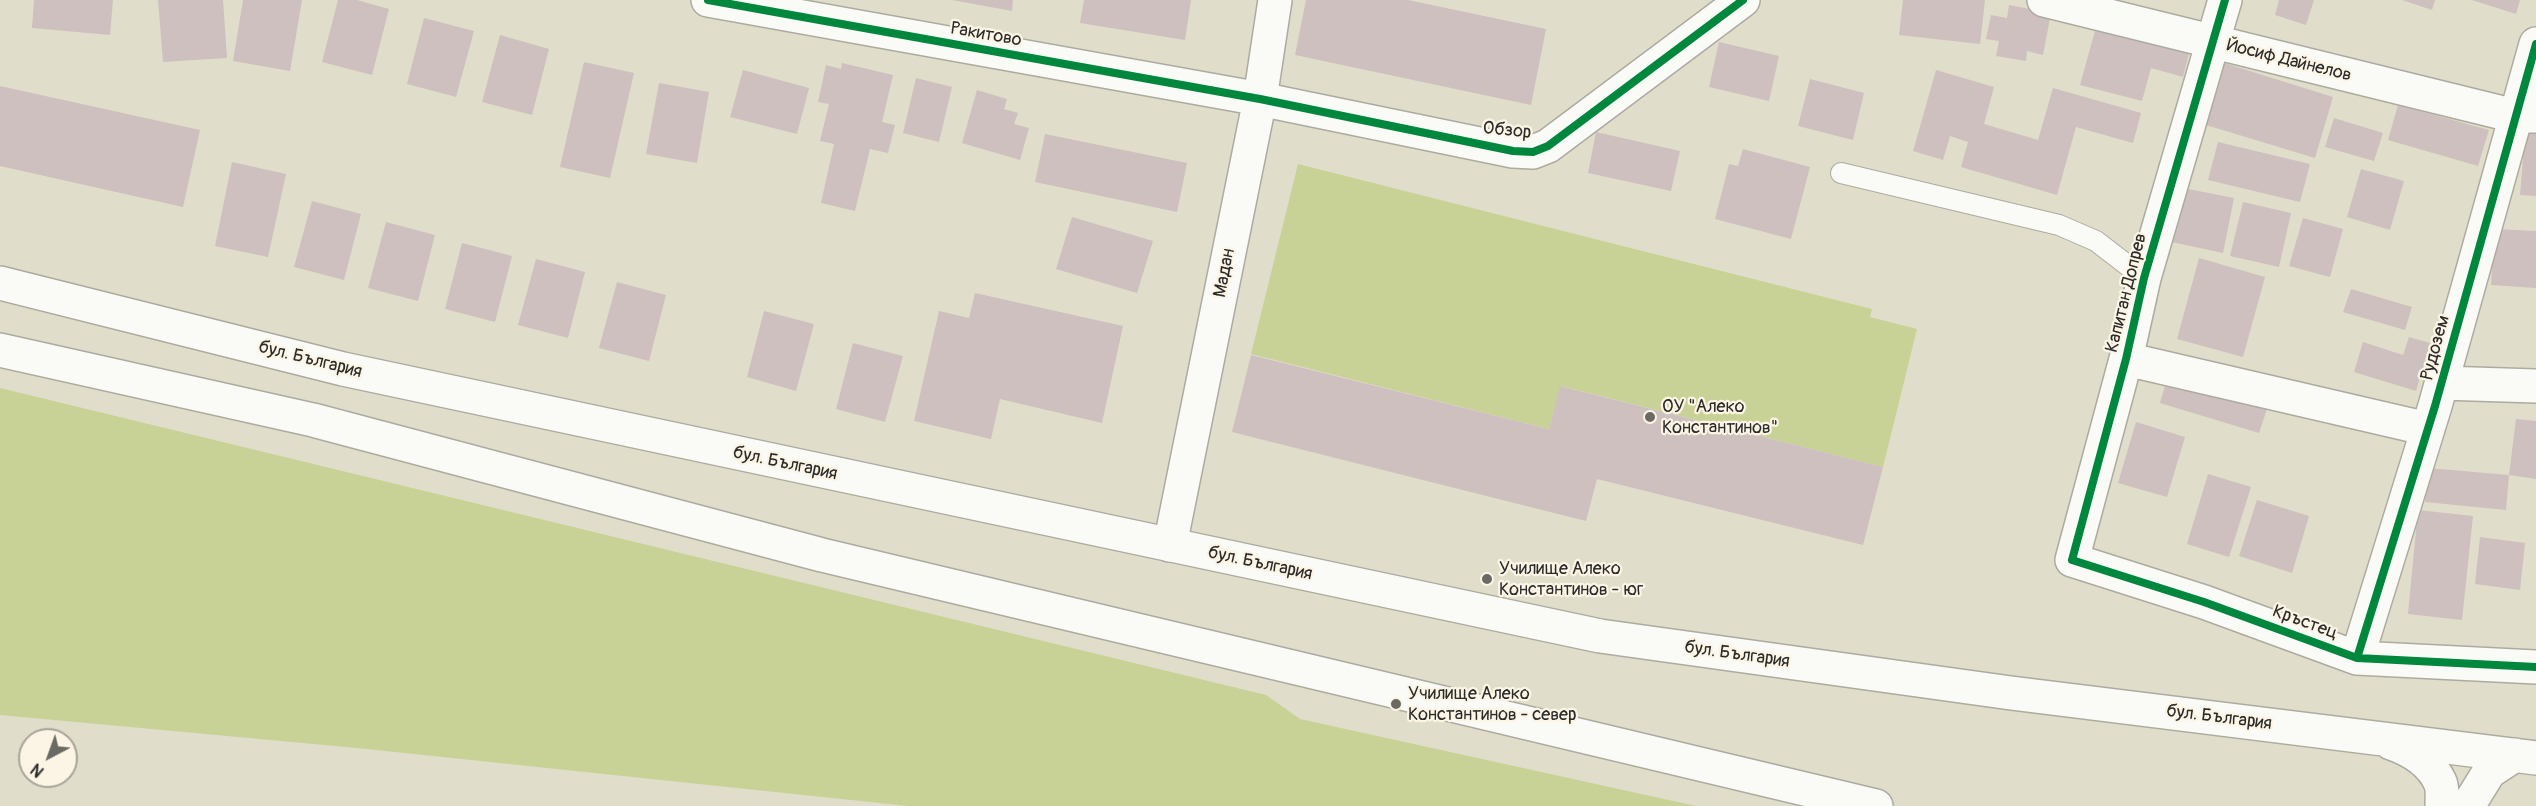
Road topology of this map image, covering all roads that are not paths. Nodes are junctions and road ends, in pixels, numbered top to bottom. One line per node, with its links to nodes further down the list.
1 (708, 0): 8 (main road, Ракитово)
2 (1275, 0): 8 (main road, Мадан)
3 (1743, 0): 8 (main road, Обзор)
4 (2044, 0): 6 (main road, Йосиф Дайнелов)
5 (2225, 0): 6 (main road, Капитан Допрев)
6 (2214, 42): 9 (main road, Йосиф Дайнелов); 11 (main road, Капитан Допрев)
7 (2536, 44): 9 (main road, Рудозем)
8 (1260, 99): 18 (main road, Мадан)
9 (2526, 116): 15 (main road, Рудозем)
10 (1841, 173): 11 (lane)
11 (2144, 278): 14 (main road, Капитан Допрев)
12 (0, 283): 18 (main road, бул. България)
13 (0, 350): 24 (main road)
14 (2126, 359): 17 (main road); 19 (main road, Капитан Допрев)
15 (2442, 383): 16 (main road); 17 (main road, Рудозем)
16 (2536, 386)
17 (2428, 429): 20 (main road, Рудозем)
18 (1170, 545): 22 (main road, бул. България)
19 (2072, 560): 20 (main road, Кръстец)
20 (2357, 658): 21 (main road, Кръстец)
21 (2536, 667)
22 (2372, 737): 23 (main road, бул. България); 25 (main road)
23 (2525, 756): 26 (main road)
24 (1876, 806)
25 (2442, 806)
26 (2468, 806)

